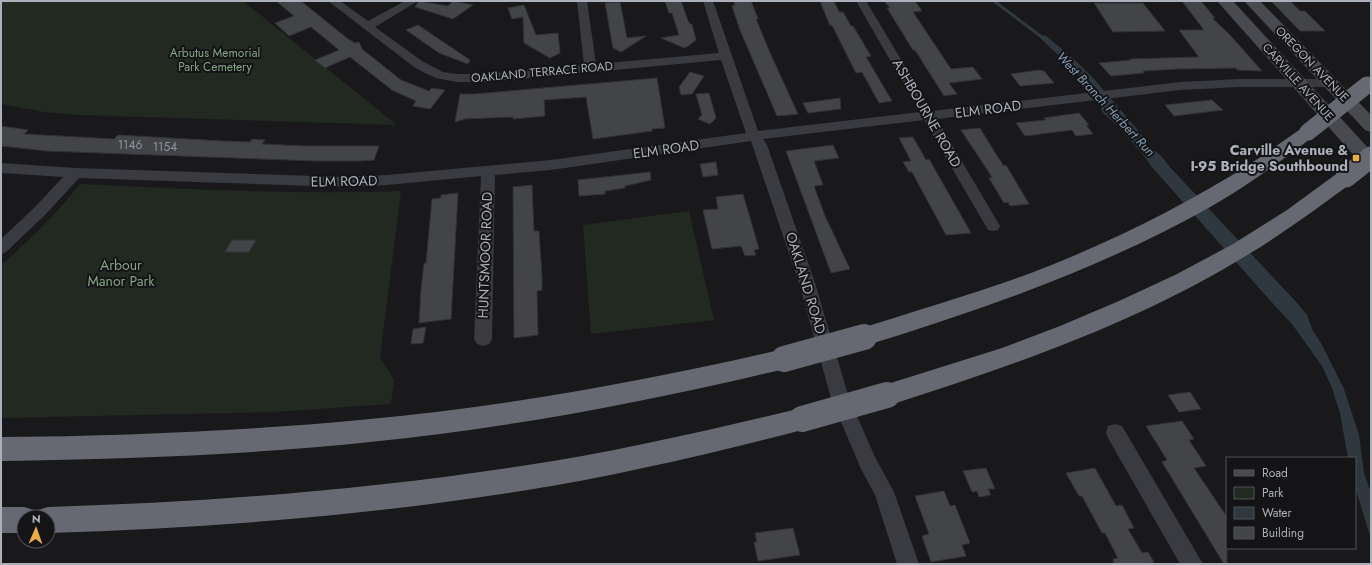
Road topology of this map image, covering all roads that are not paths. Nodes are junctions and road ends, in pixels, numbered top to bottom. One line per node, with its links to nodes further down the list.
1 (333, 1): 8 (street, OAKLAND TERRACE ROAD)
2 (413, 1): 8 (street)
3 (582, 1): 10 (street)
4 (708, 1): 9 (street, OAKLAND ROAD)
5 (861, 1): 14 (street, ASHBOURNE ROAD)
6 (1225, 1): 11 (street, CARVILLE AVENUE)
7 (1252, 1): 12 (street, OREGON AVENUE)
8 (368, 26): 10 (street, OAKLAND TERRACE ROAD)
9 (726, 56): 10 (street, OAKLAND TERRACE ROAD); 16 (street, OAKLAND ROAD)
10 (591, 68)
11 (1300, 83): 12 (street, ELM ROAD); 14 (street, ELM ROAD); 18 (street, CARVILLE AVENUE)
12 (1330, 83): 15 (street, OREGON AVENUE)
13 (1369, 83): 26 (highway, bridge)
14 (930, 116): 16 (street, ELM ROAD); 22 (street, ASHBOURNE ROAD)
15 (1371, 126)
16 (754, 136): 20 (street, ELM ROAD); 30 (street, OAKLAND ROAD)
17 (1371, 157): 29 (highway, bridge)
18 (1371, 163)
19 (1, 168): 21 (street, ELM ROAD)
20 (488, 172): 21 (street, ELM ROAD); 24 (street, HUNTSMOOR ROAD)
21 (74, 173): 23 (street)
22 (993, 226)
23 (1, 248)
24 (483, 339)
25 (1115, 432): 31 (street)
26 (1, 449)
27 (1, 520): 28 (highway)
28 (16, 520)
29 (56, 520)
30 (908, 564)
31 (1192, 564)

